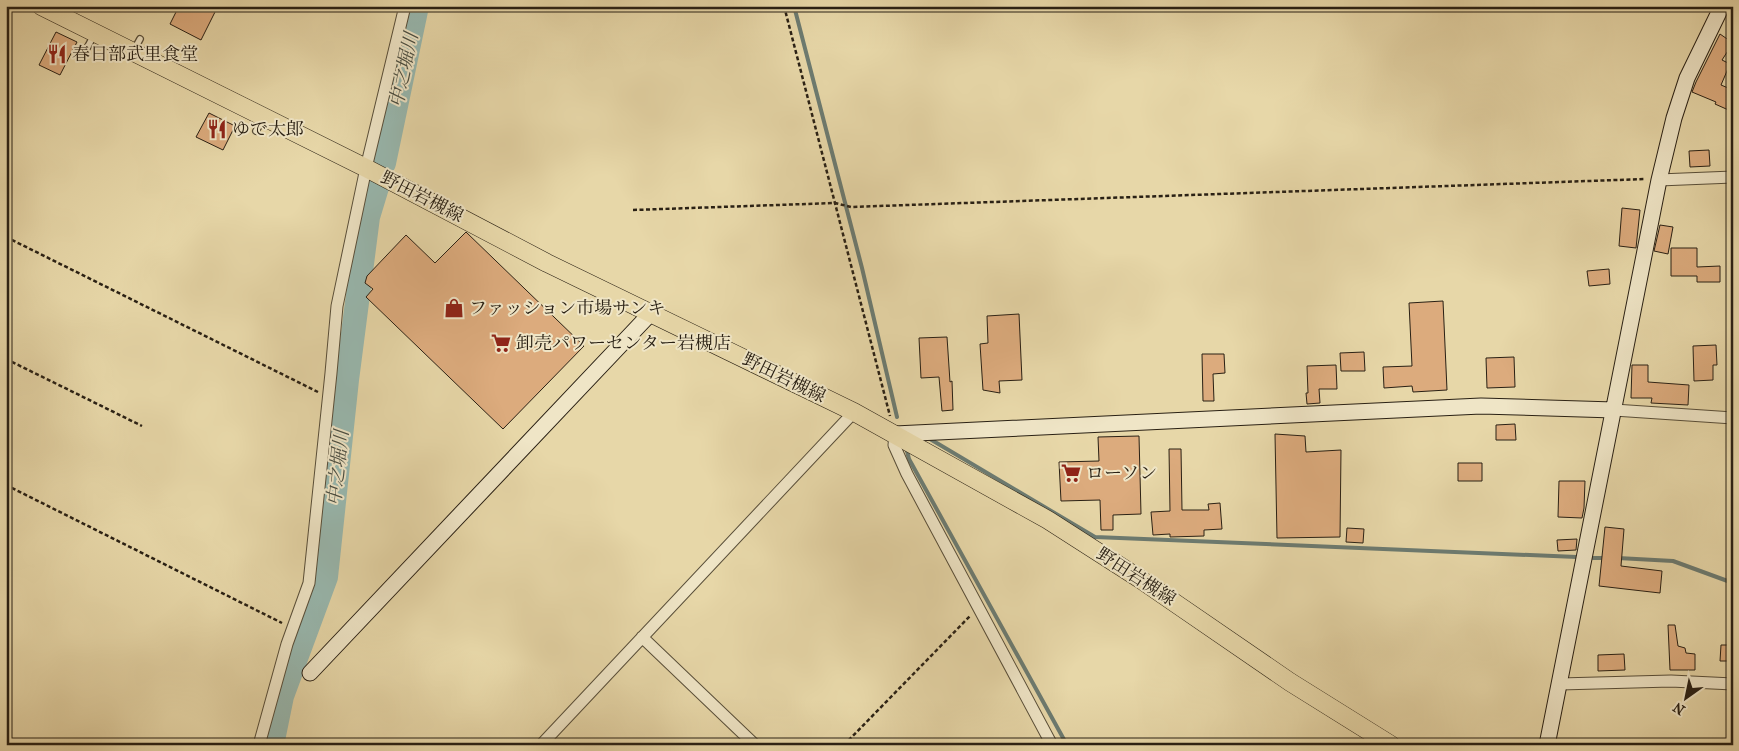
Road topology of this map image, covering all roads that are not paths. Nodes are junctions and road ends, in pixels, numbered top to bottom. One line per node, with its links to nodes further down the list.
1 (42, 6): 4 (main road, 野田岩槻線)
2 (405, 6): 4 (street)
3 (1722, 6): 6 (street)
4 (366, 168): 7 (main road, 野田岩槻線); 16 (street)
5 (1733, 177): 6 (street)
6 (1659, 180): 8 (street)
7 (650, 314): 9 (main road, 野田岩槻線); 13 (street)
8 (1614, 410): 10 (street); 11 (street); 14 (street)
9 (854, 412): 11 (main road, 野田岩槻線); 12 (street)
10 (1733, 418)
11 (900, 436): 19 (street); 20 (main road, 野田岩槻線)
12 (642, 637): 17 (street); 18 (street)
13 (310, 672)
14 (1560, 684): 15 (street); 21 (street)
15 (1733, 684)
16 (259, 745)
17 (541, 745)
18 (754, 745)
19 (1052, 745)
20 (1391, 745)
21 (1547, 745)

